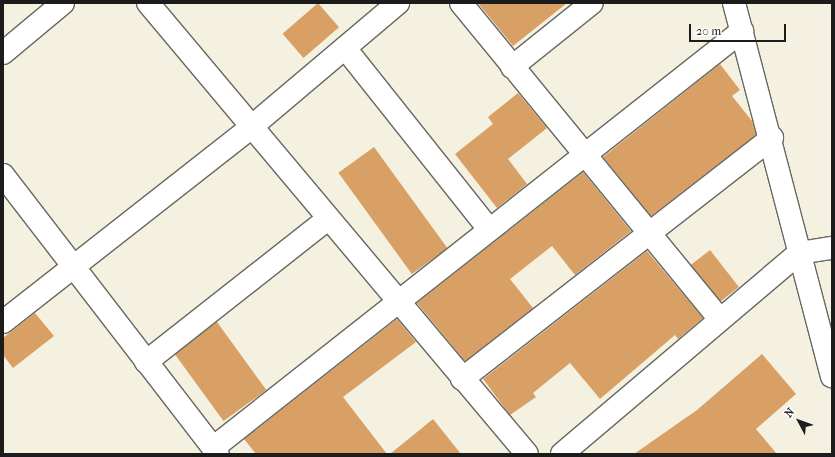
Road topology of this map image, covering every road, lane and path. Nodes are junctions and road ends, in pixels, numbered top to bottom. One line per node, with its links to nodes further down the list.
1 (63, 3): 9 (street)
2 (148, 3): 11 (street)
3 (398, 3): 8 (street)
4 (461, 3): 10 (street)
5 (592, 3): 10 (street)
6 (734, 3): 7 (street)
7 (742, 32): 12 (street); 13 (street)
8 (344, 48): 11 (street); 16 (street)
9 (3, 53)
10 (512, 67): 13 (street)
11 (250, 128): 15 (street); 20 (street)
12 (772, 138): 17 (street); 19 (street)
13 (584, 155): 16 (street); 17 (street)
14 (3, 175): 20 (street)
15 (328, 219): 21 (street); 24 (street)
16 (488, 229): 21 (street)
17 (651, 232): 22 (street); 26 (street)
18 (832, 248): 19 (street)
19 (799, 253): 22 (street); 25 (street)
20 (73, 267): 23 (street); 24 (street)
21 (398, 299): 26 (street); 27 (street)
22 (720, 320): 29 (street)
23 (3, 322)
24 (146, 362): 27 (street)
25 (832, 376)
26 (462, 379): 28 (street)
27 (216, 451)
28 (527, 454)
29 (562, 454)

